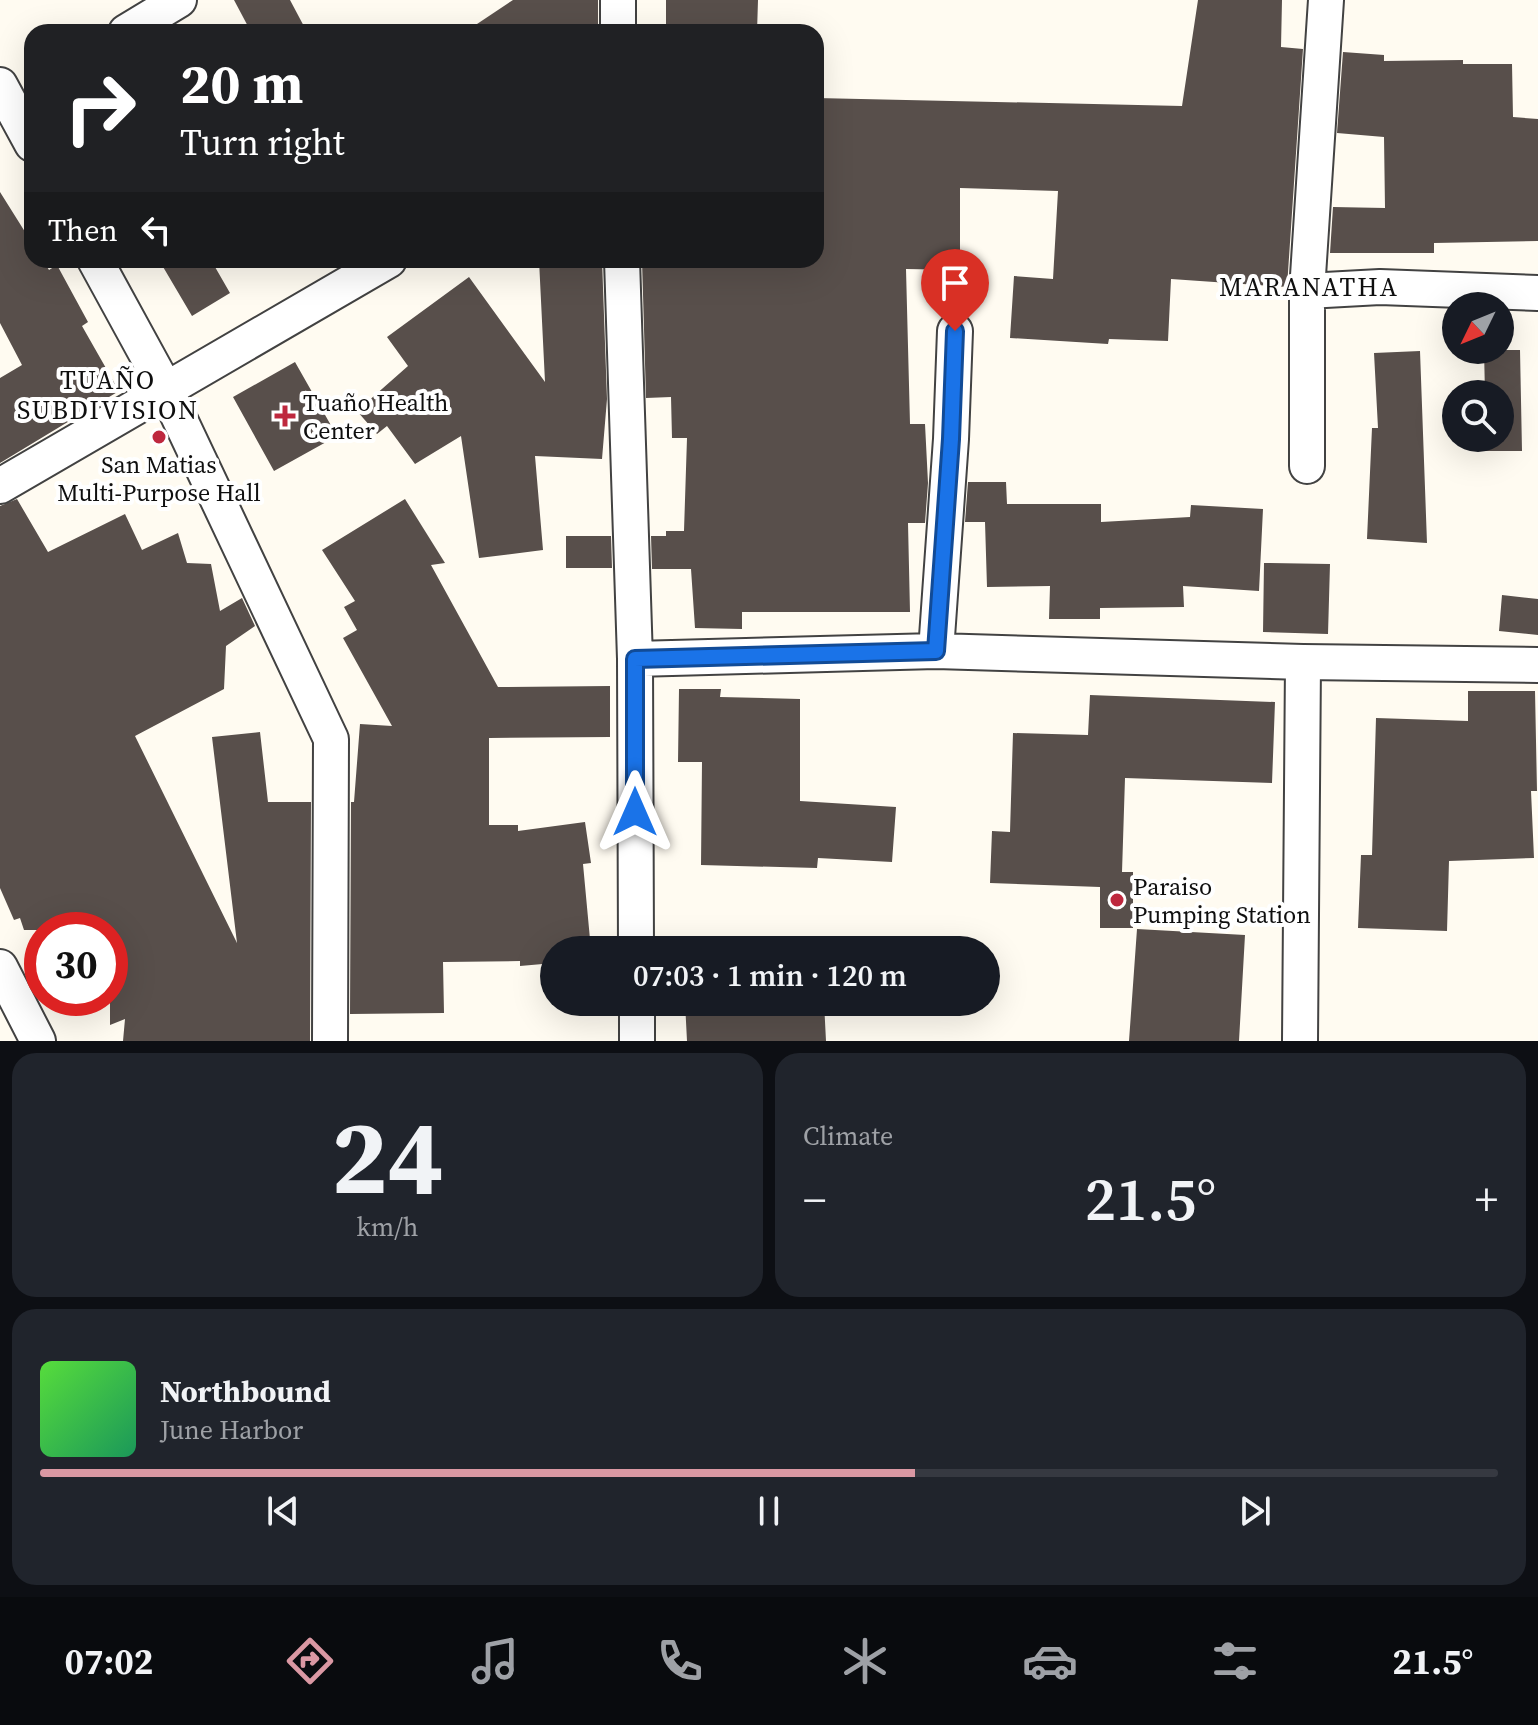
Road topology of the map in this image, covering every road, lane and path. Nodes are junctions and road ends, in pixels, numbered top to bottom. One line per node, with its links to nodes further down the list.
1 (179, 0): 4 (street)
2 (618, 0): 5 (street)
3 (1326, 0): 11 (street)
4 (139, 24)
5 (618, 24)
6 (10, 96): 7 (street)
7 (24, 127)
8 (99, 268): 14 (street)
9 (375, 268): 14 (street)
10 (622, 268): 18 (street)
11 (1307, 291): 12 (street); 15 (street)
12 (1538, 293)
13 (955, 331): 17 (street)
14 (165, 388): 16 (street); 25 (street)
15 (1307, 466)
16 (0, 486)
17 (936, 651): 18 (street); 19 (street)
18 (635, 659): 21 (street)
19 (1303, 662): 20 (street); 27 (street)
20 (1538, 665)
21 (636, 936)
22 (0, 967): 24 (street)
23 (637, 1016): 26 (street)
24 (38, 1041)
25 (330, 1041)
26 (637, 1041)
27 (1300, 1041)

